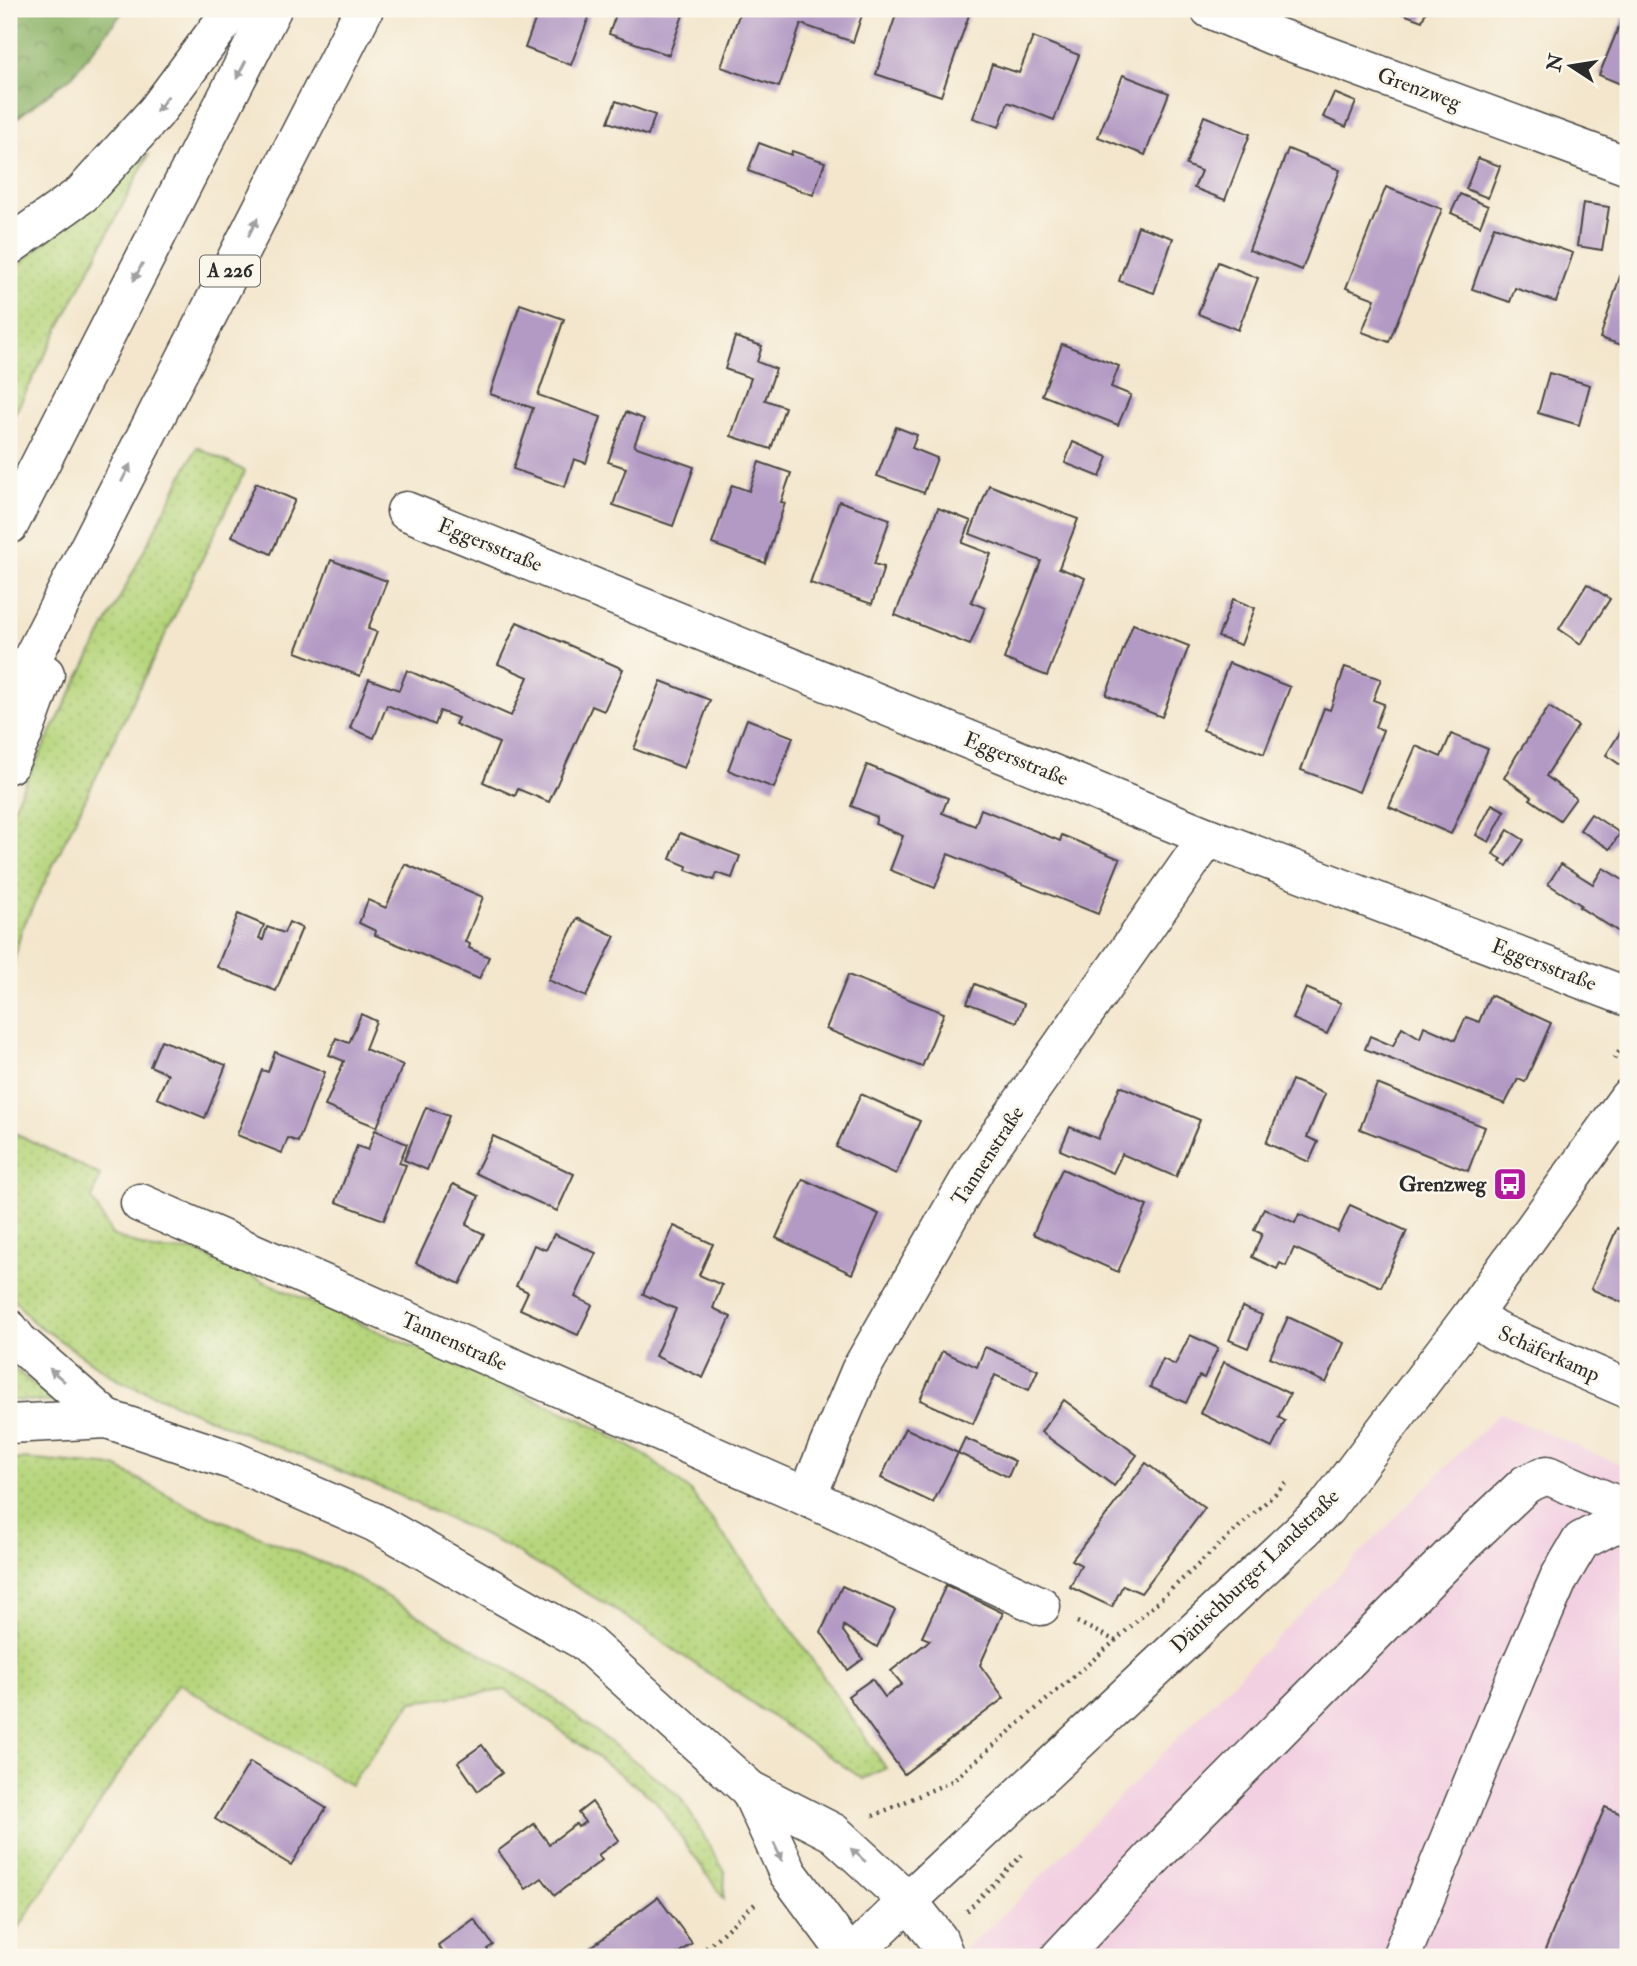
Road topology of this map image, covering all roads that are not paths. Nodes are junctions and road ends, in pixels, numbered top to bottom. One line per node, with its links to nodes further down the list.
1 (231, 9): 7 (main road, one-way to 7)
2 (272, 9): 9 (main road, one-way to 9)
3 (364, 9): 10 (main road, A 226, one-way to 3)
4 (1210, 9): 5 (main road, Grenzweg)
5 (1279, 22): 6 (main road, Grenzweg)
6 (1628, 166)
7 (9, 246)
8 (406, 511): 13 (main road, Eggersstraße)
9 (9, 525)
10 (95, 533): 11 (main road, A 226); 12 (main road)
11 (9, 704)
12 (9, 764)
13 (1208, 837): 14 (main road, Eggersstraße); 22 (main road, Tannenstraße)
14 (1628, 997)
15 (1628, 1098): 17 (main road, Dänischburger Landstraße)
16 (140, 1203): 22 (main road, Tannenstraße)
17 (1472, 1315): 19 (main road, Schäferkamp); 27 (main road, Dänischburger Landstraße)
18 (9, 1329): 20 (main road, one-way to 18)
19 (1628, 1389)
20 (107, 1419): 21 (main road); 26 (main road)
21 (9, 1424)
22 (807, 1497): 25 (main road, Tannenstraße)
23 (1628, 1510): 30 (main road)
24 (1628, 1524): 31 (main road)
25 (1041, 1605)
26 (750, 1790): 27 (main road, one-way to 26); 28 (main road, one-way to 28)
27 (908, 1901): 28 (main road, Dänischburger Landstraße); 29 (main road)
28 (850, 1957)
29 (945, 1957)
30 (1060, 1957)
31 (1401, 1957)

